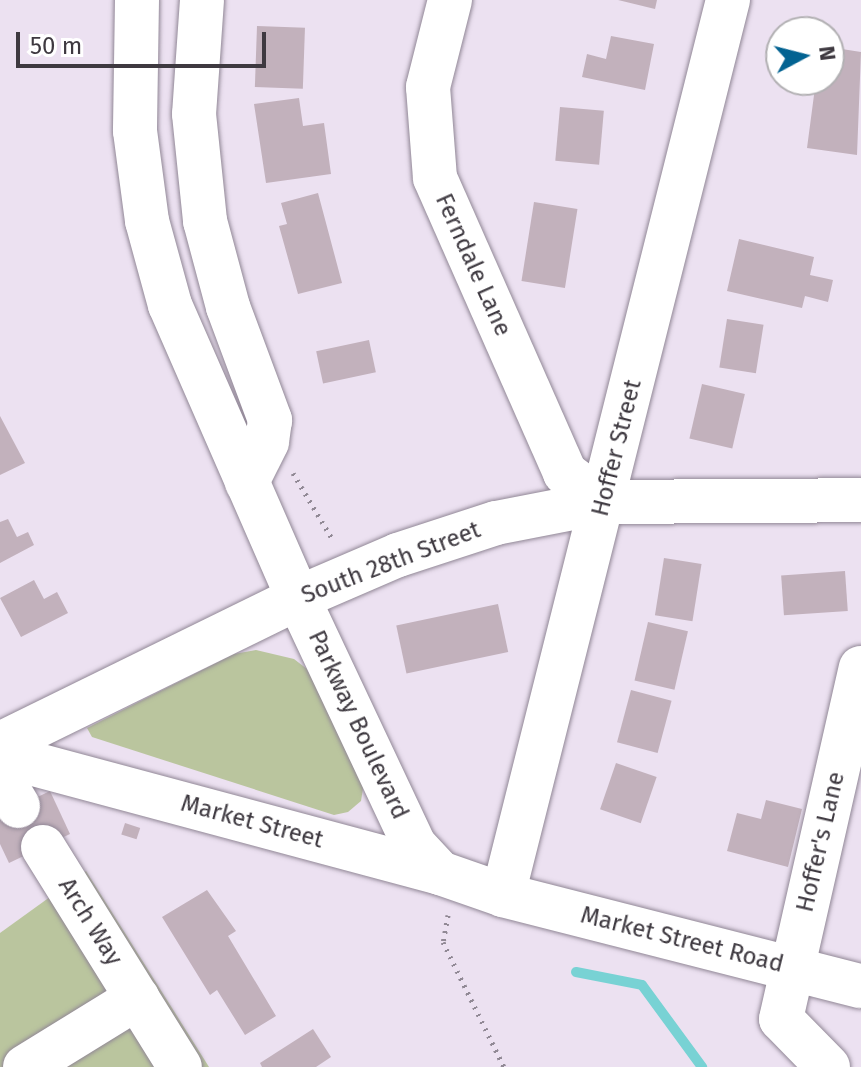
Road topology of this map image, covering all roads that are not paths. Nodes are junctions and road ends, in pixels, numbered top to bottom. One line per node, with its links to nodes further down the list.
1 (137, 0): 5 (street, Parkway Boulevard)
2 (202, 0): 5 (street)
3 (450, 0): 7 (street, Ferndale Lane)
4 (728, 0): 7 (street, Hoffer Street)
5 (247, 482): 8 (street, Parkway Boulevard)
6 (861, 500): 7 (street, South 28th Street)
7 (604, 502): 8 (street, South 28th Street); 14 (street, Hoffer Street)
8 (298, 598): 10 (street, South 28th Street); 13 (street, Parkway Boulevard)
9 (861, 668): 15 (street, Hoffer's Lane)
10 (0, 744)
11 (0, 755): 13 (street, Market Street)
12 (43, 847): 17 (street, Arch Way)
13 (445, 889): 14 (street, Market Street)
14 (503, 895): 15 (street, Market Street Road)
15 (791, 968): 16 (street, Market Street Road); 20 (street, Hoffer's Lane)
16 (861, 986)
17 (137, 998): 18 (street); 19 (street, Arch Way)
18 (25, 1067)
19 (180, 1067)
20 (828, 1067)

